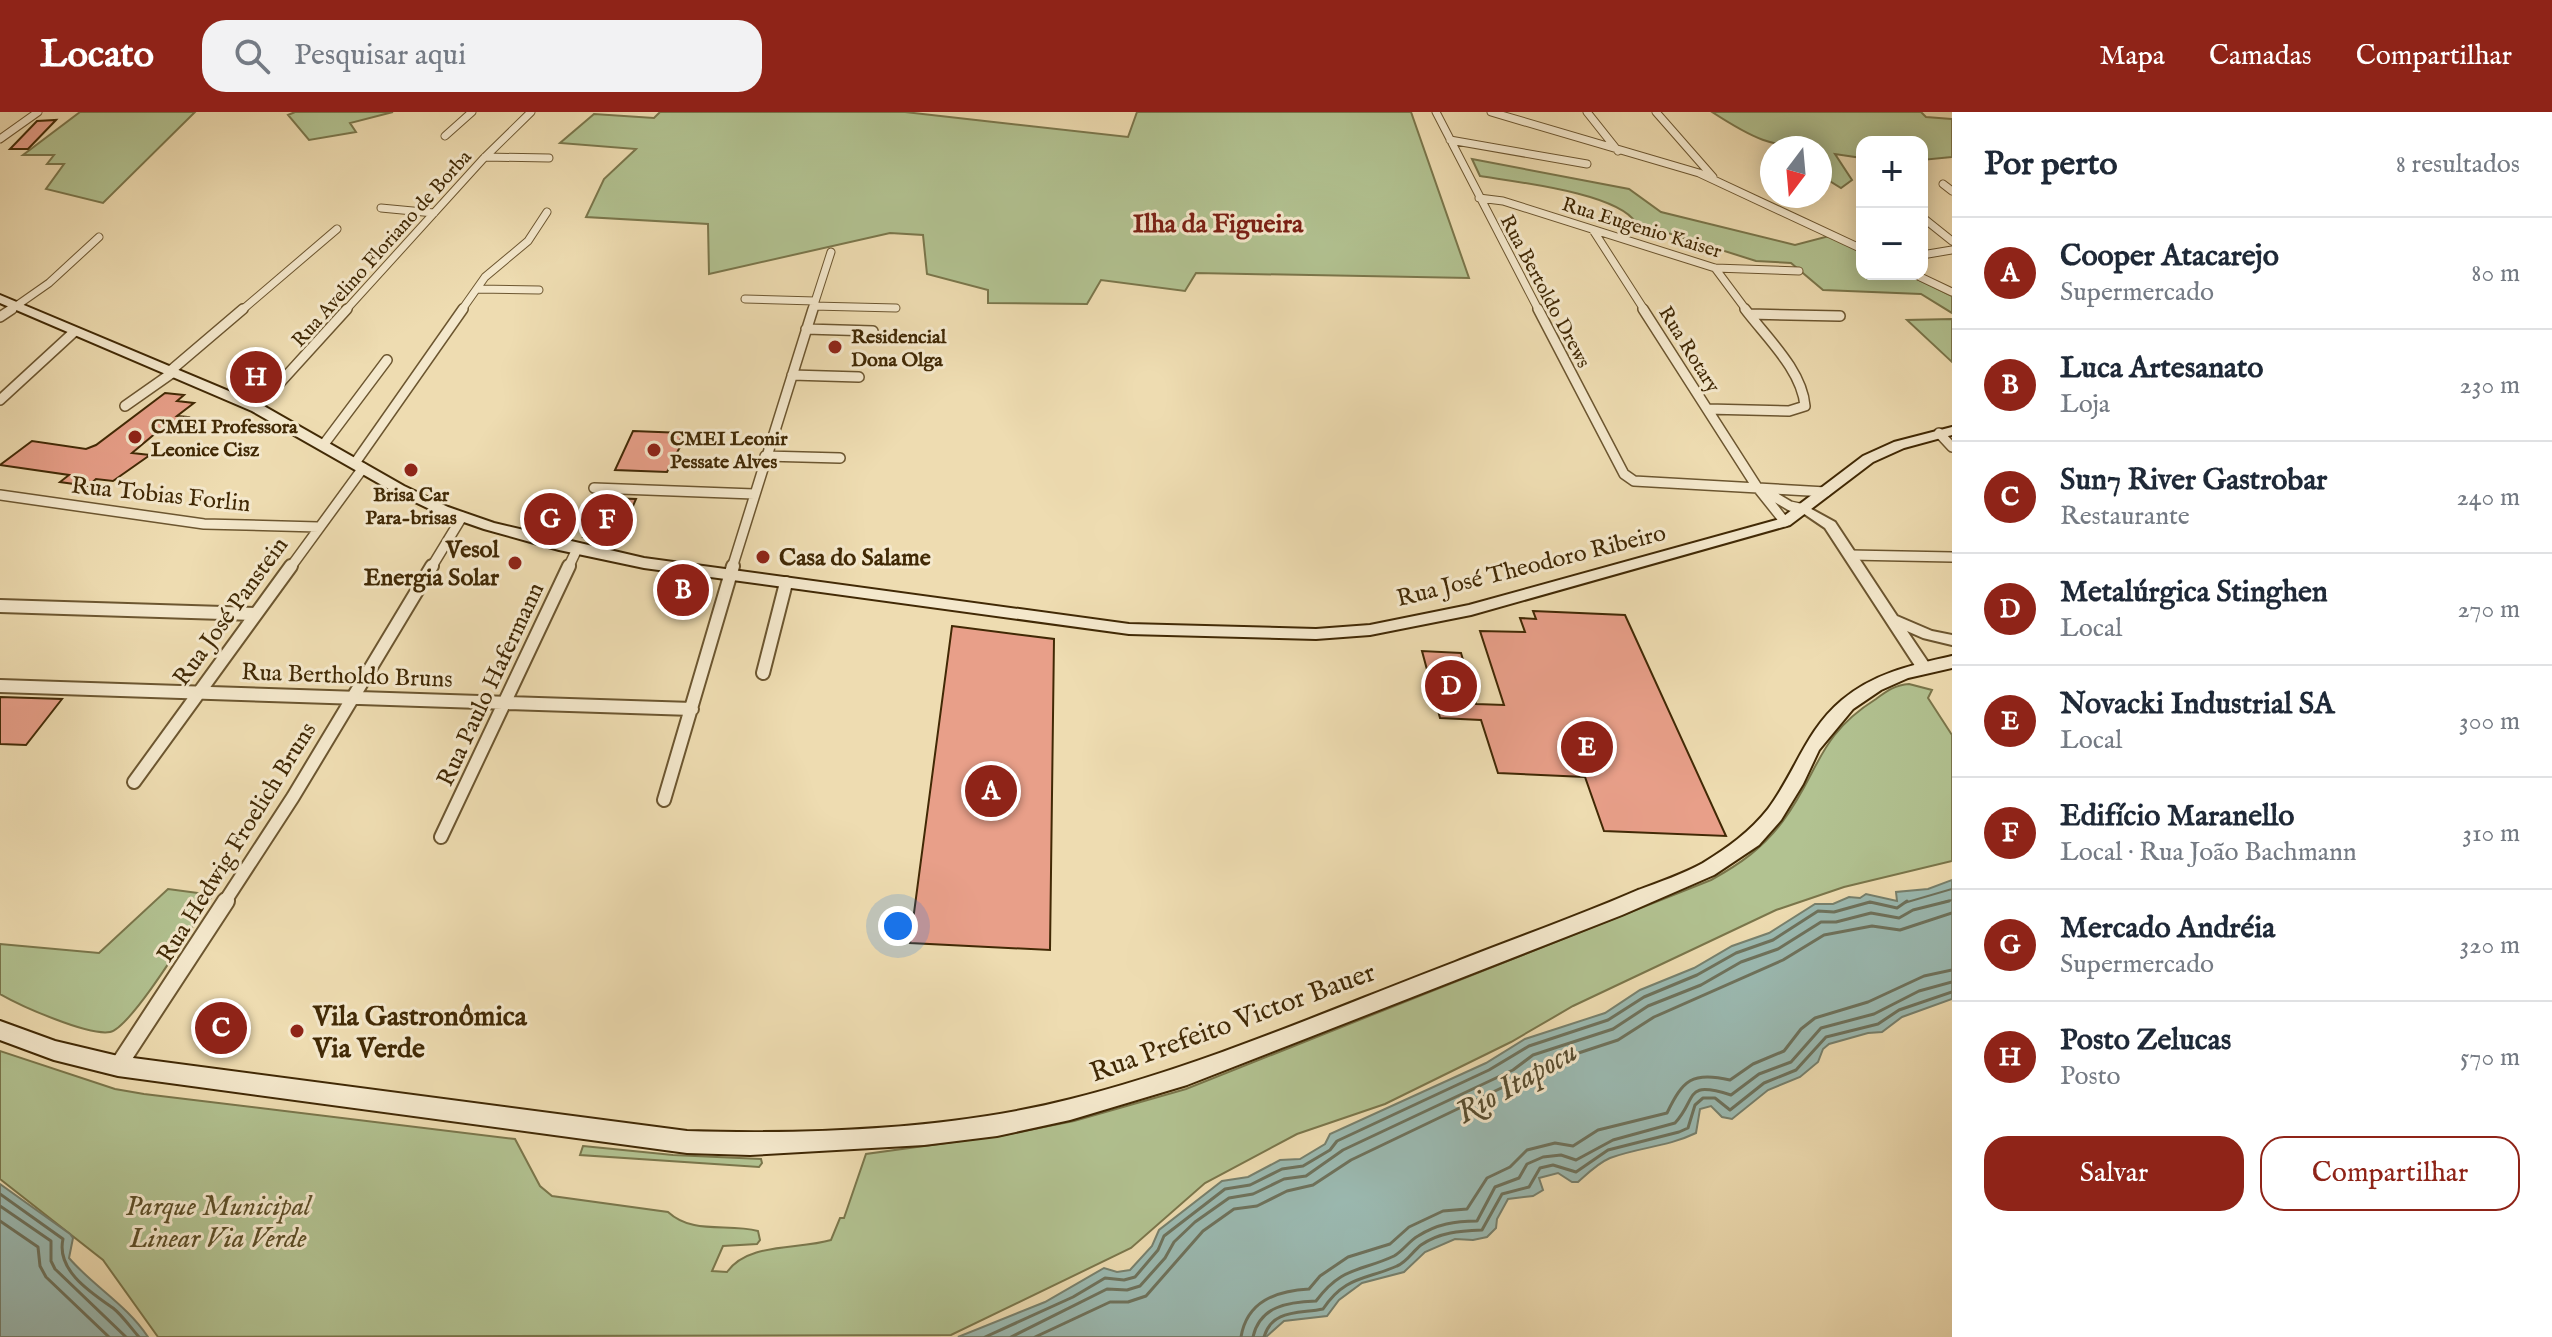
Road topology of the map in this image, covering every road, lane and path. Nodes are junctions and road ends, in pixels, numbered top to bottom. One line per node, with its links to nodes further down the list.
1 (38, 112): 9 (street)
2 (472, 112): 8 (street)
3 (531, 112): 12 (street, Rua Avelino Floriano de Borba)
4 (1436, 112): 10 (street, Rua Bertoldo Drews)
5 (1491, 112): 11 (street)
6 (1587, 112): 11 (street)
7 (1656, 112): 15 (street)
8 (445, 136)
9 (0, 139)
10 (1450, 140): 14 (street); 20 (street, Rua Bertoldo Drews)
11 (1618, 151): 16 (street)
12 (485, 157): 13 (street); 23 (street, Rua Avelino Floriano de Borba)
13 (549, 158)
14 (1587, 164)
15 (1702, 165): 16 (street); 17 (street)
16 (1681, 167): 17 (street)
17 (1715, 180): 29 (street)
18 (1943, 184): 19 (street)
19 (1952, 191)
20 (1479, 198): 26 (street, Rua Eugenio Kaiser); 64 (street, Rua Bertoldo Drews)
21 (381, 208): 23 (street)
22 (547, 212): 36 (street, Rua José Panstein)
23 (434, 213): 56 (street, Rua Avelino Floriano de Borba)
24 (1928, 222): 28 (street)
25 (337, 229): 51 (street)
26 (1593, 230): 33 (street, Rua Eugenio Kaiser); 57 (street, Rua Rotary)
27 (99, 237): 42 (street)
28 (1952, 241)
29 (1856, 246)
30 (1952, 250): 32 (street)
31 (831, 252): 41 (street)
32 (1928, 254)
33 (1715, 268): 34 (street, Rua Eugenio Kaiser); 44 (street)
34 (1799, 271)
35 (1927, 280): 38 (street)
36 (477, 289): 37 (street); 63 (street, Rua José Panstein)
37 (539, 290)
38 (1952, 292)
39 (0, 299): 42 (main road, Rua José Theodoro Ribeiro)
40 (745, 299): 41 (street)
41 (814, 304): 43 (street); 47 (street)
42 (14, 305): 46 (street); 49 (main road, Rua José Theodoro Ribeiro)
43 (896, 308)
44 (1749, 314): 45 (street); 57 (street)
45 (1840, 316)
46 (0, 317)
47 (806, 329): 48 (street); 52 (street)
48 (873, 331)
49 (74, 332): 51 (main road, Rua José Theodoro Ribeiro); 54 (street)
50 (387, 360): 59 (street)
51 (170, 372): 55 (street); 56 (main road, Rua José Theodoro Ribeiro)
52 (792, 375): 53 (street); 61 (street)
53 (859, 377)
54 (0, 400)
55 (125, 406)
56 (257, 408): 59 (main road, Rua José Theodoro Ribeiro)
57 (1707, 409): 64 (street, Rua Rotary)
58 (1946, 432): 60 (street); 66 (main road, Rua José Theodoro Ribeiro)
59 (324, 444): 63 (main road, Rua José Theodoro Ribeiro)
60 (1952, 447)
61 (765, 456): 62 (street); 67 (street)
62 (840, 458)
63 (359, 465): 70 (main road, Rua José Theodoro Ribeiro); 72 (street, Rua José Panstein)
64 (1757, 487): 66 (street); 69 (street, Rua Rotary); 71 (street, Rua Rotary)
65 (594, 488): 67 (street)
66 (1826, 492): 69 (main road, Rua José Theodoro Ribeiro)
67 (754, 494): 76 (street)
68 (0, 495): 72 (street, Rua Tobias Forlin)
69 (1804, 509): 71 (main road, Rua José Theodoro Ribeiro); 74 (street)
70 (462, 517): 73 (main road, Rua José Theodoro Ribeiro); 87 (street, Rua Hedwig Froelich Bruns)
71 (1785, 522): 77 (main road, Rua José Theodoro Ribeiro)
72 (318, 527): 79 (street, Rua José Panstein)
73 (577, 549): 76 (main road, Rua José Theodoro Ribeiro); 88 (street, Rua Paulo Hafermann)
74 (1850, 555): 75 (street); 80 (street)
75 (1952, 557)
76 (731, 575): 77 (main road, Rua José Theodoro Ribeiro); 89 (street)
77 (786, 583): 84 (street)
78 (0, 606): 79 (street)
79 (255, 614): 86 (street, Rua José Panstein)
80 (1894, 619): 81 (street); 83 (street)
81 (1952, 640)
82 (1952, 662): 83 (main road, Rua Prefeito Victor Bauer)
83 (1924, 668): 94 (main road, Rua Prefeito Victor Bauer)
84 (763, 673)
85 (0, 686): 86 (street, Rua Bertholdo Bruns)
86 (198, 692): 87 (street, Rua Bertholdo Bruns); 90 (street, Rua José Panstein)
87 (353, 697): 88 (street, Rua Bertholdo Bruns); 94 (street, Rua Hedwig Froelich Bruns)
88 (506, 702): 89 (street, Rua Bertholdo Bruns); 92 (street, Rua Paulo Hafermann)
89 (692, 709): 91 (street)
90 (134, 782)
91 (664, 800)
92 (441, 837)
93 (0, 1030): 94 (main road, Rua Prefeito Victor Bauer)
94 (118, 1066)

